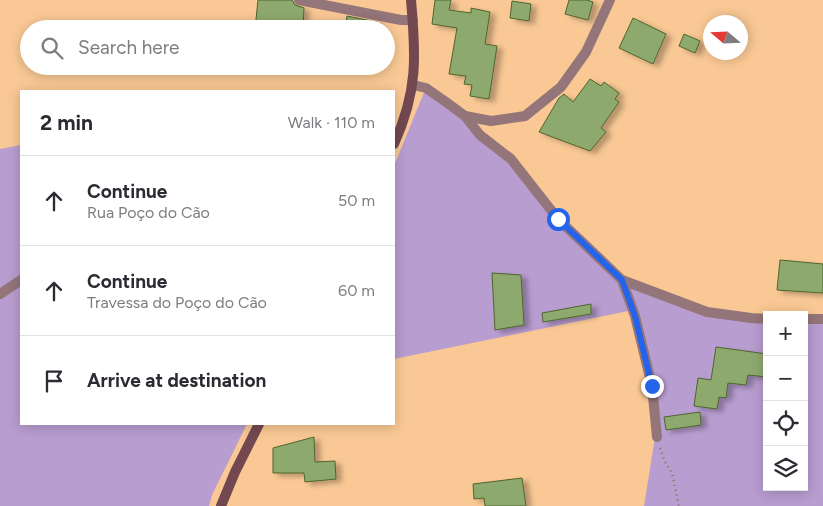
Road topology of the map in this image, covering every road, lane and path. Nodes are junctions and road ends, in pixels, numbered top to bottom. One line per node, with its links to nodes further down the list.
1 (299, 0): 4 (street)
2 (411, 0): 4 (street)
3 (610, 0): 6 (street)
4 (413, 20): 5 (street)
5 (413, 85): 6 (street); 7 (street)
6 (465, 116): 8 (street)
7 (395, 142)
8 (622, 280): 11 (street); 15 (street)
9 (20, 281): 10 (street)
10 (0, 294)
11 (763, 319)
12 (808, 319): 13 (street)
13 (823, 319)
14 (259, 425): 16 (street)
15 (657, 437): 17 (path)
16 (222, 506)
17 (679, 506)

